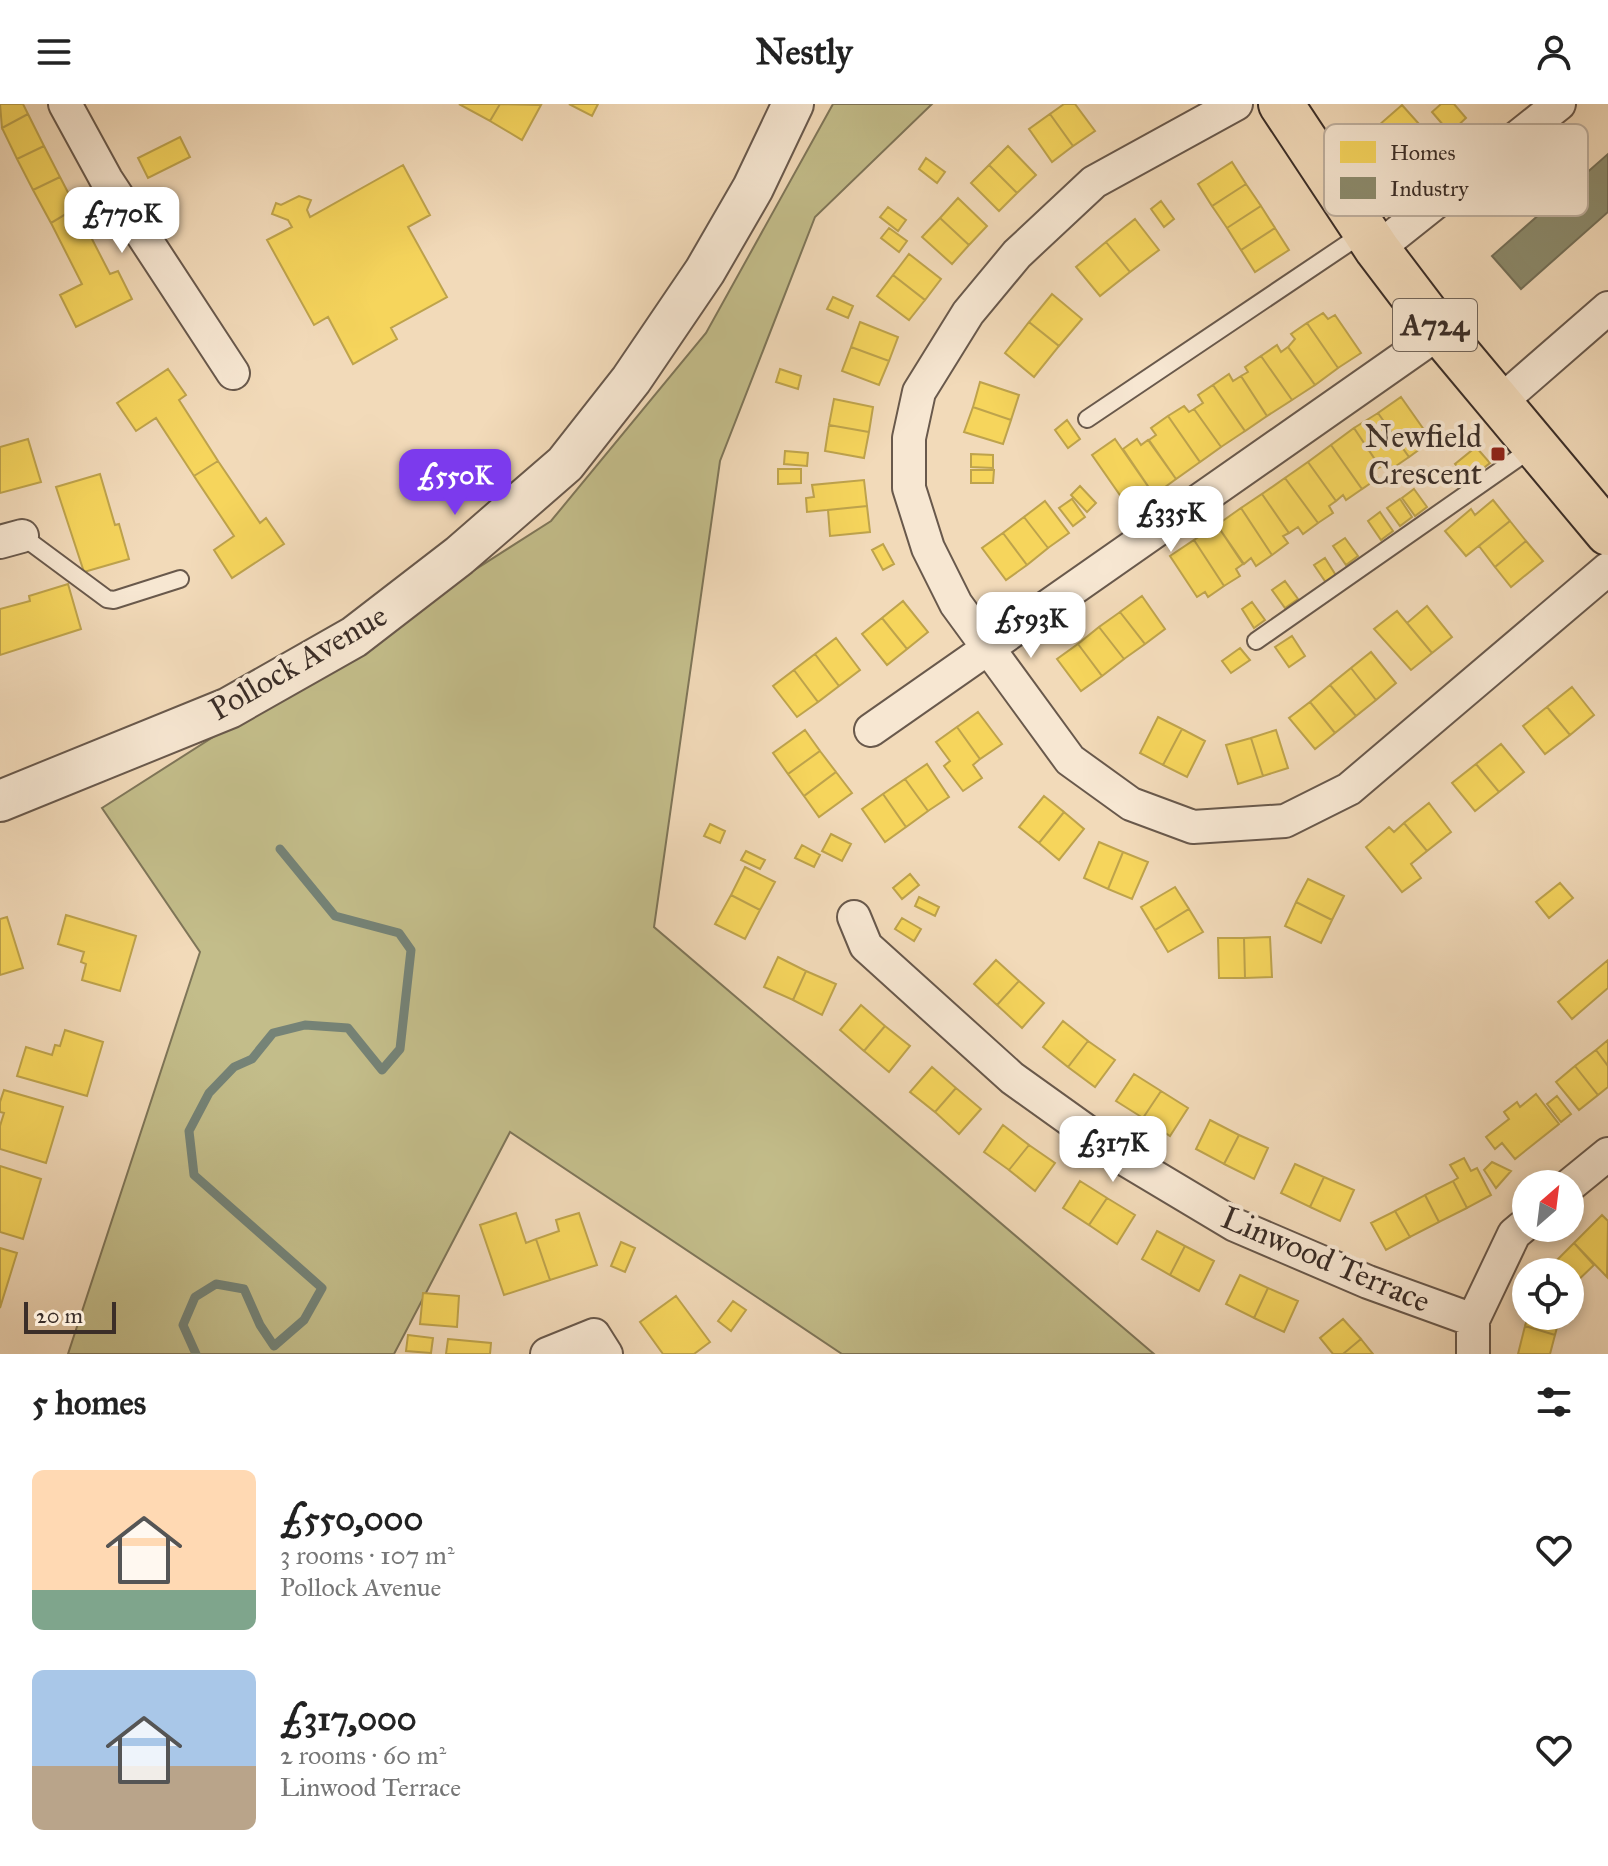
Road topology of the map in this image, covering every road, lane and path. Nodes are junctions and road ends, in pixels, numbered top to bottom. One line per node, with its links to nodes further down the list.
1 (65, 104): 13 (street)
2 (793, 104): 24 (street, Pollock Avenue)
3 (1236, 104): 22 (street)
4 (1281, 104): 7 (main road, A724)
5 (1559, 104): 6 (street)
6 (1532, 124)
7 (1324, 169)
8 (1355, 216): 10 (main road, A724)
9 (1405, 216): 10 (street)
10 (1371, 241): 12 (main road, A724); 15 (lane)
11 (1608, 308): 14 (street)
12 (1440, 332): 14 (main road, A724); 22 (street)
13 (233, 373)
14 (1499, 403): 16 (main road, A724)
15 (1087, 419)
16 (1536, 446): 17 (main road, A724); 21 (lane)
17 (1608, 533)
18 (11, 539): 20 (lane)
19 (1608, 569): 22 (street)
20 (180, 579)
21 (1256, 641)
22 (988, 648): 23 (street)
23 (871, 730)
24 (0, 801)
25 (854, 917): 29 (street, Linwood Terrace)
26 (1608, 1154): 27 (street)
27 (1584, 1174)
28 (1512, 1238): 29 (street)
29 (1473, 1320): 32 (street)
30 (547, 1354): 31 (street)
31 (606, 1354)
32 (1473, 1354)

